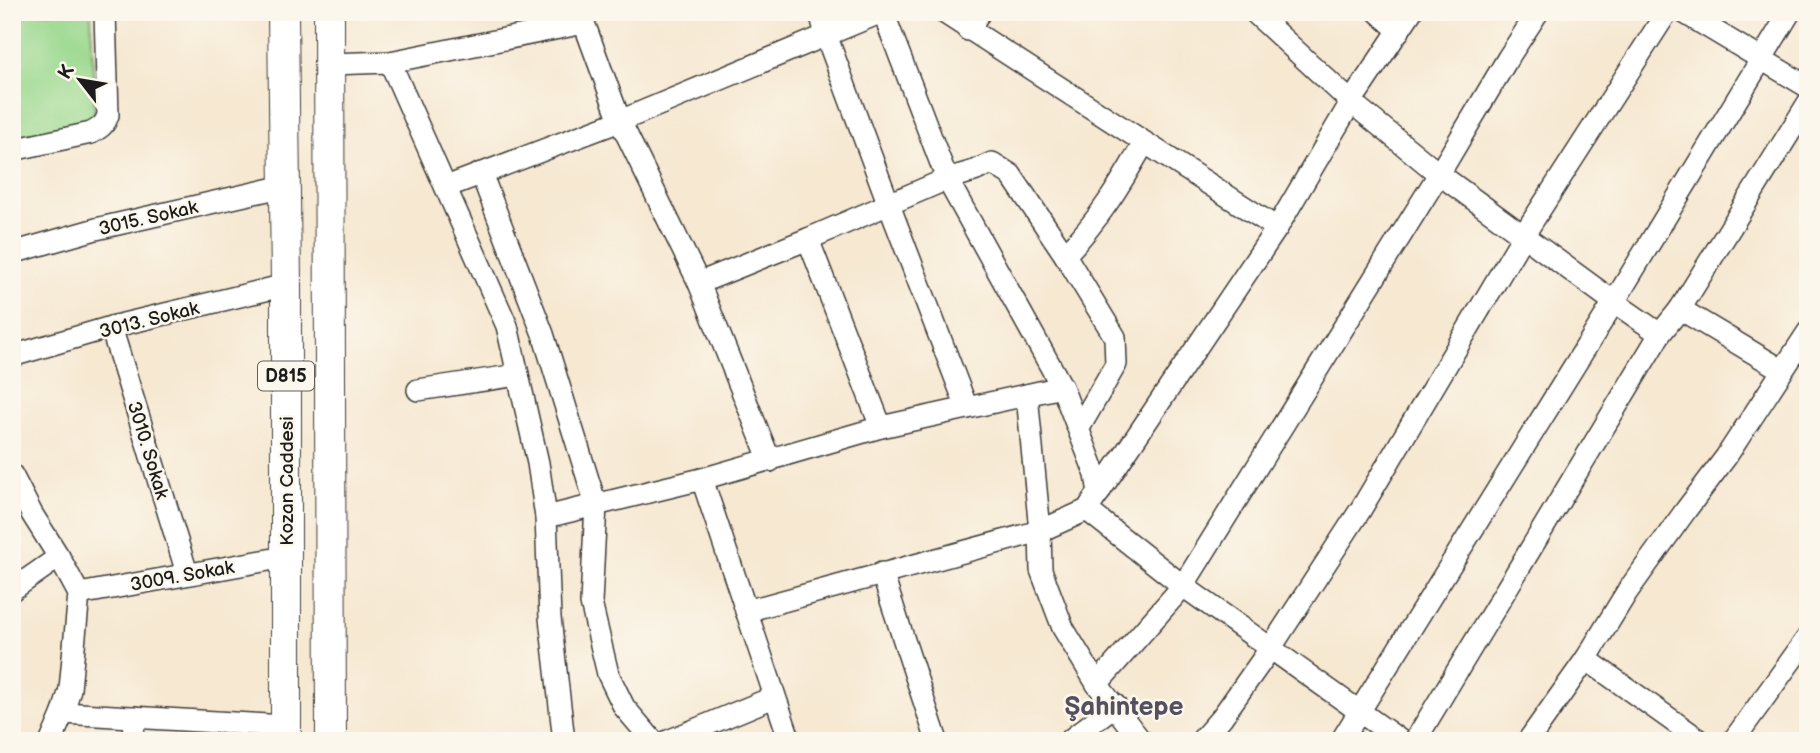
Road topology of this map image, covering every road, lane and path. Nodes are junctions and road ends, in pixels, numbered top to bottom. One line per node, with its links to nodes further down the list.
1 (105, 12): 26 (street)
2 (283, 12): 30 (highway, Kozan Caddesi / D815)
3 (329, 12): 20 (highway, D815)
4 (820, 12): 17 (street)
5 (883, 12): 17 (street); 29 (street)
6 (943, 12): 15 (street)
7 (1254, 12): 22 (street)
8 (1378, 12): 16 (street)
9 (1411, 12): 16 (street)
10 (1538, 12): 28 (street)
11 (1667, 12): 34 (street)
12 (1683, 12): 18 (street)
13 (1790, 12): 18 (street)
14 (583, 17): 19 (street); 24 (street)
15 (974, 21): 25 (street)
16 (1399, 31): 22 (street)
17 (826, 35): 24 (street); 32 (street)
18 (1762, 59): 21 (street); 40 (street)
19 (390, 62): 20 (street); 31 (street)
20 (329, 64): 82 (highway, D815)
21 (1808, 87)
22 (1352, 103): 28 (street); 33 (street)
23 (1808, 103): 41 (street)
24 (620, 121): 27 (street); 38 (street)
25 (1144, 143): 33 (street); 37 (street)
26 (12, 150)
27 (481, 173): 31 (street); 58 (street)
28 (1439, 174): 34 (street); 66 (street)
29 (947, 179): 32 (street); 37 (street); 48 (street)
30 (285, 186): 36 (street, 3015. Sokak); 39 (highway, Kozan Caddesi / D815)
31 (446, 187): 47 (street)
32 (888, 205): 35 (street); 51 (street)
33 (1278, 228): 57 (street)
34 (1523, 236): 40 (street); 71 (street)
35 (808, 239): 38 (street); 52 (street)
36 (12, 253)
37 (1065, 255): 53 (street)
38 (699, 283): 54 (street)
39 (286, 285): 42 (street, 3013. Sokak); 63 (highway, Kozan Caddesi / D815)
40 (1614, 302): 44 (street); 76 (street)
41 (1680, 309): 44 (street); 46 (street)
42 (111, 327): 45 (street, 3013. Sokak); 64 (street, 3010. Sokak)
43 (1808, 332): 46 (street)
44 (1660, 334): 93 (street)
45 (12, 356)
46 (1783, 370): 72 (street)
47 (518, 375): 49 (street); 60 (street)
48 (1062, 387): 50 (street); 53 (street)
49 (418, 390)
50 (1027, 395): 51 (street); 61 (street)
51 (967, 408): 52 (street)
52 (881, 428): 54 (street)
53 (1079, 428): 57 (street)
54 (770, 461): 56 (street)
55 (12, 474): 59 (street)
56 (702, 479): 58 (street); 69 (street)
57 (1093, 501): 61 (street); 66 (street)
58 (596, 505): 60 (street); 84 (street)
59 (22, 514): 62 (street)
60 (547, 517): 83 (street)
61 (1040, 531): 65 (street); 73 (street)
62 (59, 557): 67 (street); 68 (street)
63 (285, 557): 64 (street, 3009. Sokak); 79 (highway, Kozan Caddesi / D815)
64 (187, 573): 68 (street, 3009. Sokak)
65 (882, 573): 69 (street); 87 (street)
66 (1183, 586): 71 (street); 73 (street)
67 (12, 590)
68 (79, 594): 77 (street)
69 (746, 611): 74 (street)
70 (1808, 637): 96 (street)
71 (1270, 649): 76 (street); 90 (street)
72 (1586, 659): 94 (street); 95 (street)
73 (1097, 684): 75 (street)
74 (774, 697): 85 (street); 86 (street)
75 (1115, 705): 88 (street); 89 (street)
76 (1361, 711): 91 (street); 92 (street)
77 (63, 713): 78 (street); 80 (street)
78 (134, 717): 79 (street); 81 (street)
79 (286, 733)
80 (51, 741)
81 (133, 741)
82 (331, 741)
83 (564, 741)
84 (653, 741)
85 (668, 741)
86 (790, 741)
87 (937, 741)
88 (1069, 741)
89 (1142, 741)
90 (1201, 741)
91 (1341, 741)
92 (1401, 741)
93 (1416, 741)
94 (1528, 741)
95 (1701, 741)
96 (1733, 741)

